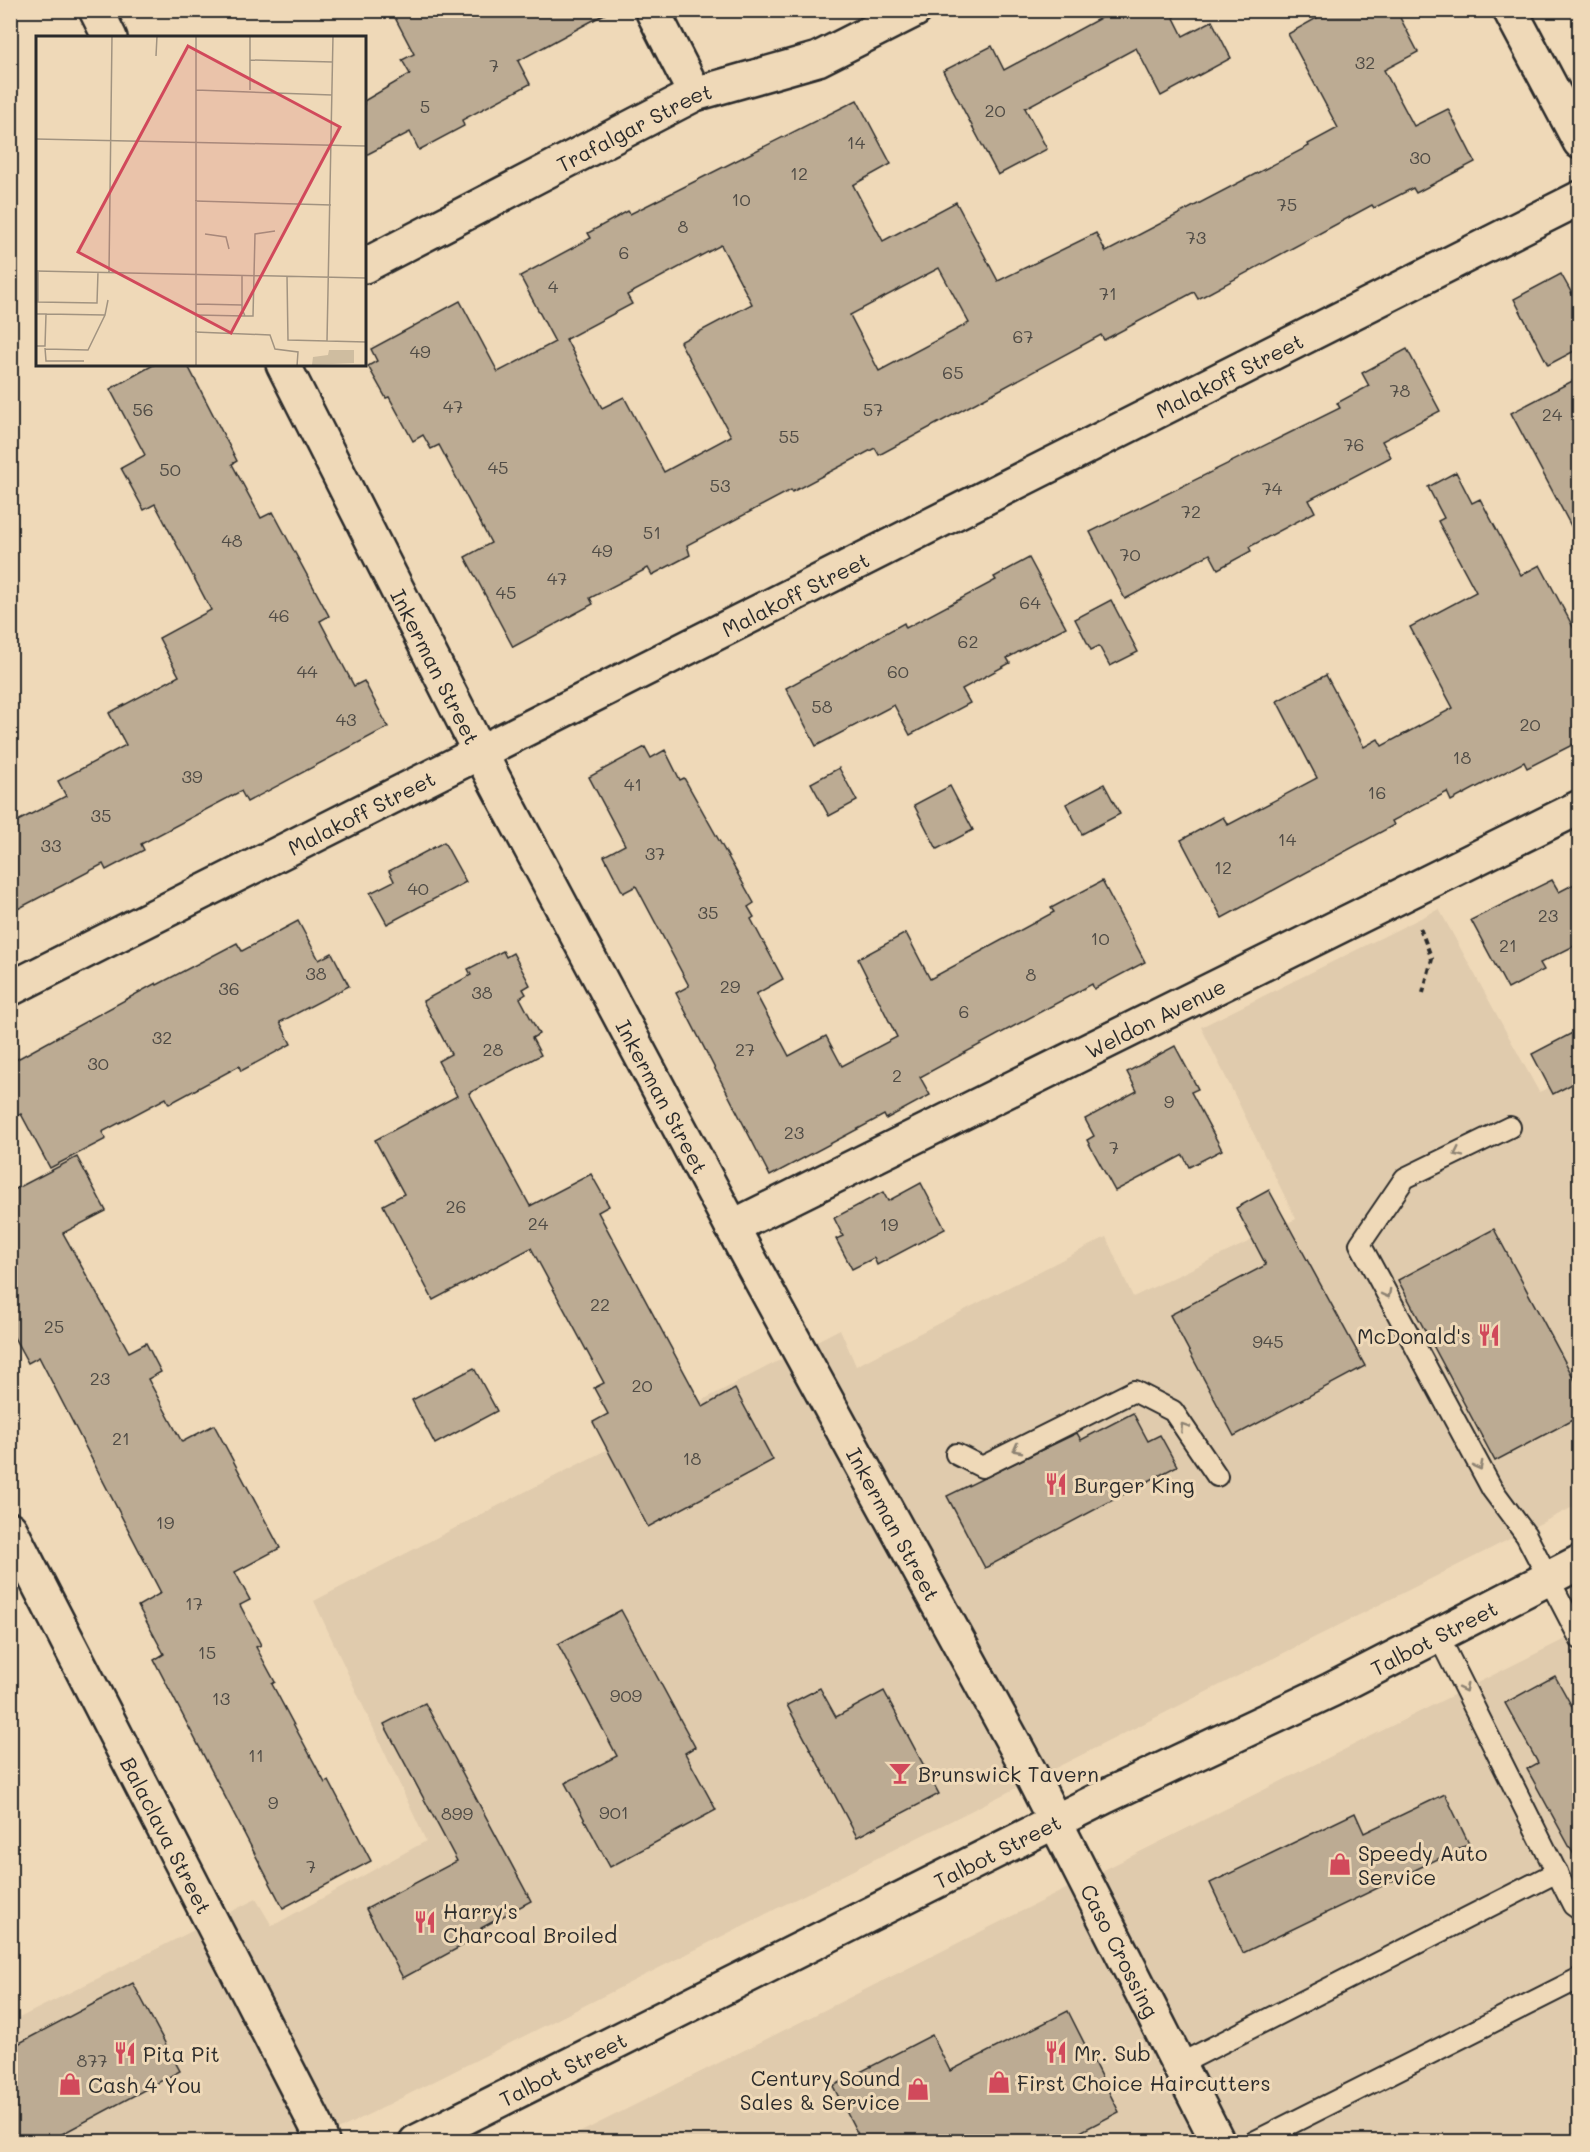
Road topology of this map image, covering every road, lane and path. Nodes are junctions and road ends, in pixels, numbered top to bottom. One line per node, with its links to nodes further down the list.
1 (96, 10): 5 (street)
2 (652, 10): 6 (street)
3 (915, 10): 6 (street, Trafalgar Street)
4 (1510, 10): 7 (street)
5 (109, 36)
6 (695, 94): 9 (street, Trafalgar Street)
7 (1580, 142)
8 (1580, 198): 11 (street, Malakoff Street)
9 (366, 265)
10 (284, 366): 11 (street, Inkerman Street)
11 (479, 751): 14 (street, Malakoff Street); 17 (street, Inkerman Street)
12 (1580, 807): 17 (street, Weldon Avenue)
13 (1418, 922): 15 (path)
14 (10, 989)
15 (1424, 993)
16 (1510, 1127): 22 (lane, one-way to 22)
17 (732, 1227): 25 (street, Inkerman Street)
18 (956, 1455): 19 (lane, one-way to 18)
19 (1217, 1476)
20 (10, 1529): 30 (street, Balaclava Street)
21 (1580, 1562): 22 (street, Talbot Street)
22 (1548, 1578): 23 (street, Talbot Street); 24 (lane)
23 (1438, 1635): 25 (street, Talbot Street); 26 (lane, one-way to 26)
24 (1580, 1638)
25 (1055, 1822): 29 (street, Caso Crossing); 31 (street, Talbot Street)
26 (1557, 1872): 27 (lane); 29 (lane)
27 (1580, 1910)
28 (1580, 1978): 33 (lane)
29 (1180, 2064): 32 (street, Caso Crossing)
30 (322, 2142)
31 (416, 2142)
32 (1218, 2142)
33 (1254, 2142)

